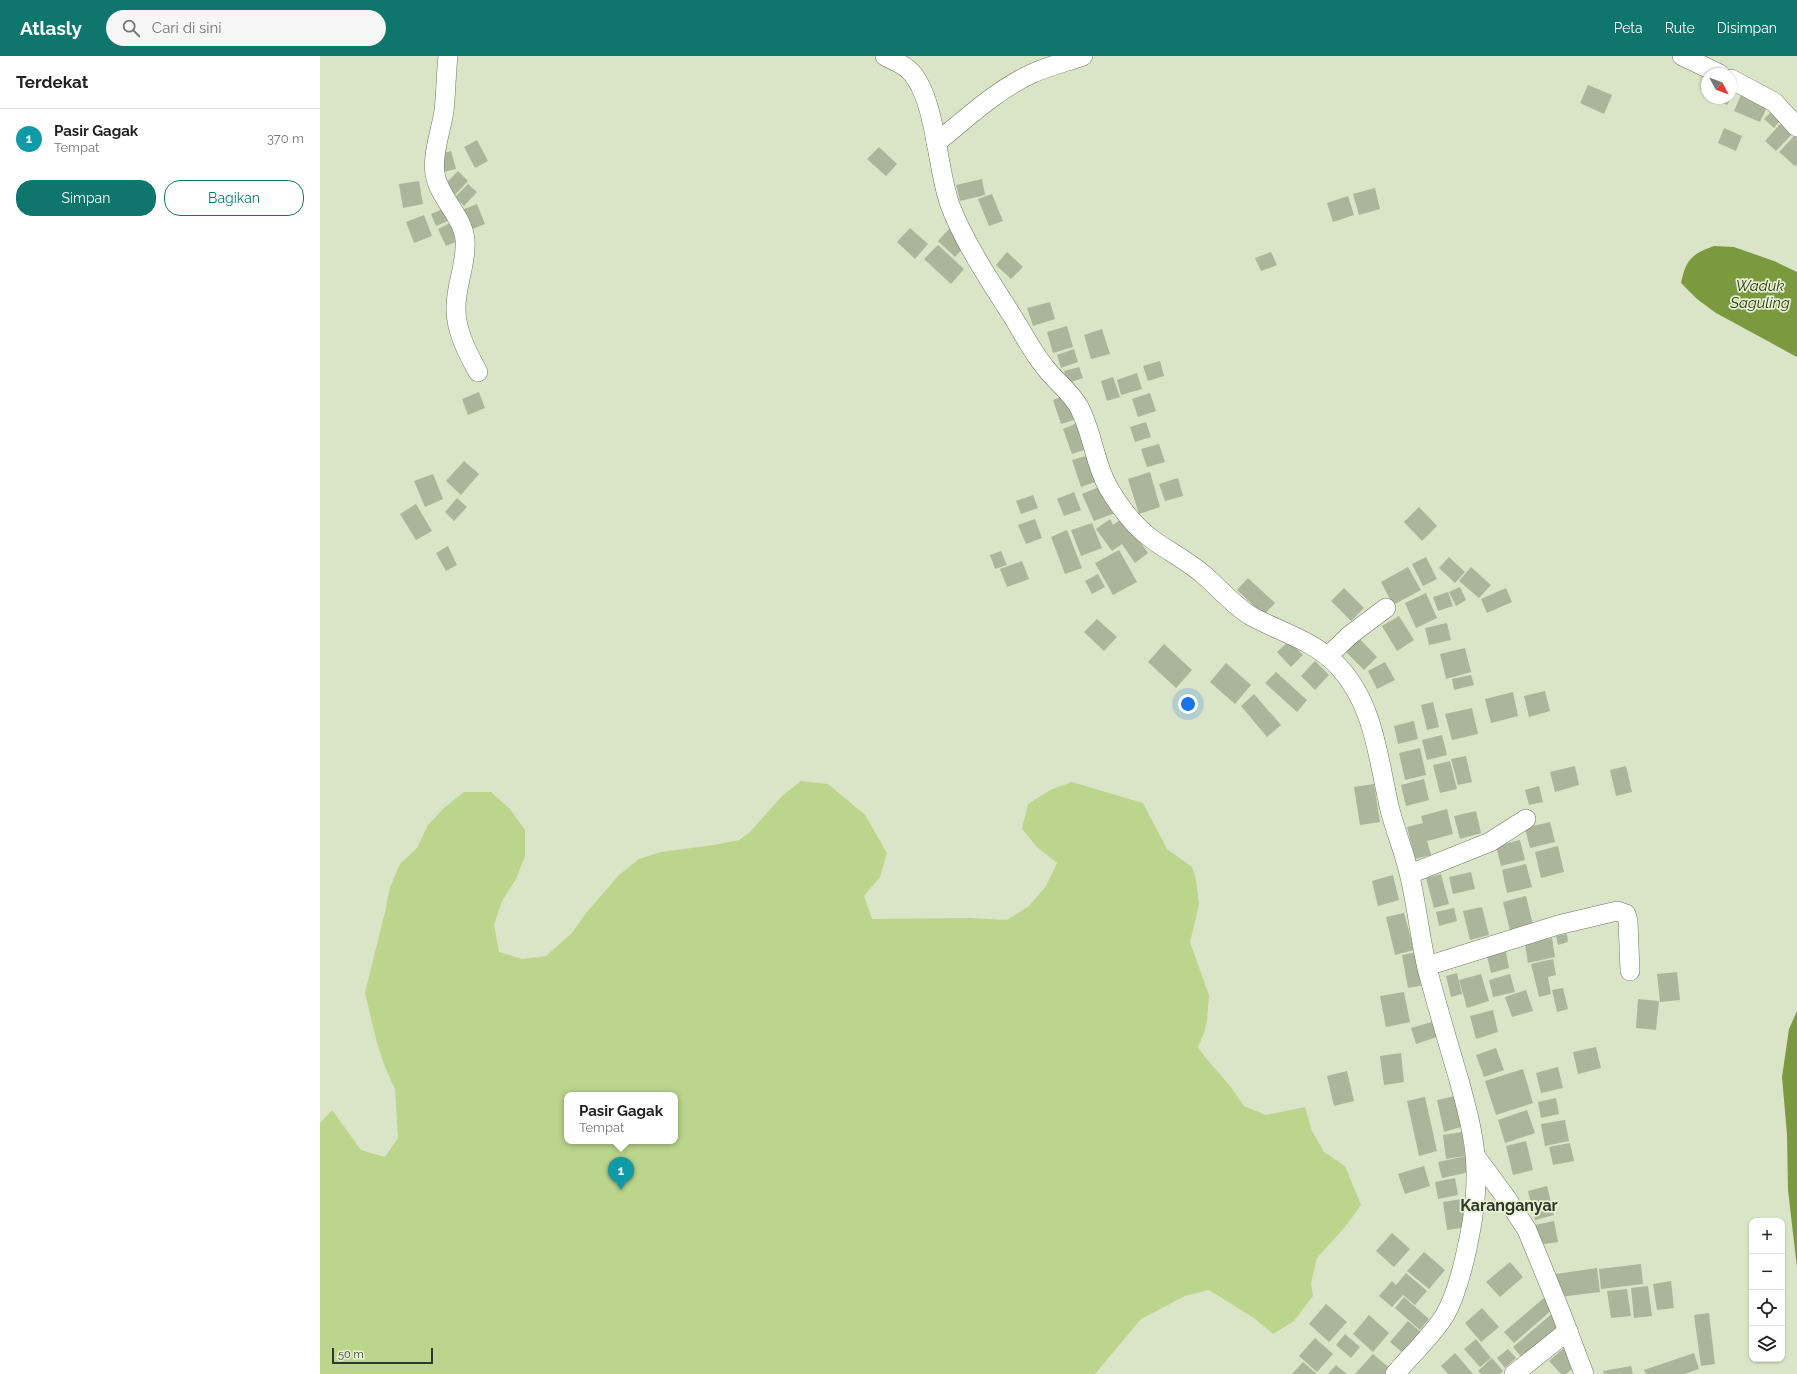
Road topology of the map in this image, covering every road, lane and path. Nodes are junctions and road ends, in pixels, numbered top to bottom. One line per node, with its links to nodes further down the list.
1 (448, 56): 9 (street)
2 (885, 56): 8 (street)
3 (1083, 56): 8 (street)
4 (1682, 56): 5 (street)
5 (1707, 68)
6 (1737, 82): 7 (street)
7 (1797, 127)
8 (936, 143): 11 (street)
9 (478, 372)
10 (1386, 608): 11 (street)
11 (1328, 656): 13 (street)
12 (1526, 819): 13 (street)
13 (1410, 874): 14 (street)
14 (1426, 966): 15 (street); 16 (street)
15 (1630, 971)
16 (1476, 1158): 17 (street); 18 (street)
17 (1568, 1331): 19 (street); 20 (street)
18 (1395, 1374)
19 (1514, 1374)
20 (1584, 1374)

